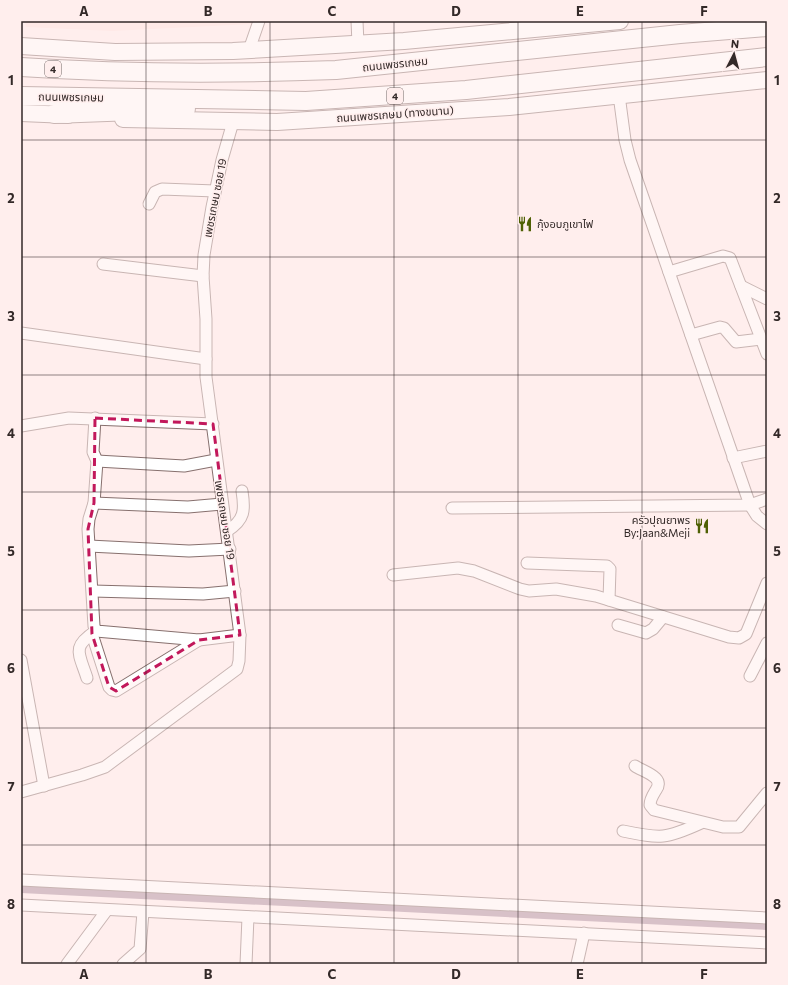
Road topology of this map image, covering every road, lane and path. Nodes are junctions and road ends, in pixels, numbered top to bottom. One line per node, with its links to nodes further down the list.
1 (259, 21): 10 (street)
2 (357, 21): 8 (street)
3 (620, 21): 5 (main road, 4)
4 (727, 21): 7 (highway)
5 (512, 26): 8 (main road, 4)
6 (767, 27): 7 (highway, ถนนเพชรเกษม / 4)
7 (628, 39): 13 (highway, ถนนเพชรเกษม / 4)
8 (358, 44): 10 (main road, 4)
9 (21, 46): 10 (main road, 4)
10 (249, 50)
11 (767, 57): 14 (highway, ถนนเพชรเกษม / 4)
12 (767, 66): 14 (highway)
13 (21, 67)
14 (661, 69): 18 (highway, ถนนเพชรเกษม / 4)
15 (767, 80): 16 (main road, ถนนเพชรเกษม (ทางขนาน) / 4)
16 (619, 95): 21 (main road, ถนนเพชรเกษม (ทางขนาน) / 4); 25 (street)
17 (21, 96): 18 (highway, ถนนเพชรเกษม / 4)
18 (306, 101): 20 (highway)
19 (21, 113): 20 (main road, ถนนเพชรเกษม (ทางขนาน) / 4)
20 (54, 114): 21 (main road, ถนนเพชรเกษม (ทางขนาน) / 4)
21 (233, 122): 22 (street, เพชรเกษม ซอย 19)
22 (215, 191): 23 (street); 26 (street, เพชรเกษม ซอย 19)
23 (149, 204)
24 (103, 264): 26 (street)
25 (669, 272): 27 (street); 30 (street)
26 (203, 276): 33 (street, เพชรเกษม ซอย 19)
27 (741, 286): 28 (street); 31 (street)
28 (767, 299)
29 (21, 333): 33 (street)
30 (691, 335): 31 (street); 38 (street)
31 (761, 339): 32 (street)
32 (767, 354)
33 (206, 359): 35 (street, เพชรเกษม ซอย 19)
34 (95, 418): 35 (street); 36 (street); 40 (street)
35 (213, 424): 39 (street, เพชรเกษม ซอย 19)
36 (21, 426)
37 (767, 451): 38 (street)
38 (733, 458): 45 (street)
39 (216, 460): 40 (street); 44 (street, เพชรเกษม ซอย 19)
40 (97, 461): 43 (street)
41 (242, 491): 48 (street)
42 (767, 500): 45 (street)
43 (94, 503): 44 (street); 49 (street)
44 (222, 504): 48 (street, เพชรเกษม ซอย 19)
45 (750, 505): 46 (street); 47 (street)
46 (452, 508)
47 (767, 524)
48 (227, 531): 50 (street, เพชรเกษม ซอย 19)
49 (89, 546): 50 (street); 54 (street)
50 (230, 548): 55 (street, เพชรเกษม ซอย 19)
51 (527, 563): 56 (street)
52 (393, 575): 56 (street)
53 (767, 583): 57 (street)
54 (93, 591): 55 (street); 59 (street)
55 (235, 591): 60 (street, เพชรเกษม ซอย 19)
56 (609, 600): 57 (street)
57 (663, 617): 58 (street)
58 (618, 625)
59 (94, 632): 61 (street); 61 (street); 65 (street)
60 (240, 635): 61 (street); 67 (street, เพชรเกษม ซอย 19)
61 (199, 640)
62 (767, 644): 64 (street)
63 (21, 660): 67 (street)
64 (750, 676)
65 (87, 678)
66 (635, 766): 70 (street)
67 (44, 786): 68 (street, เพชรเกษม ซอย 19)
68 (21, 792)
69 (767, 793): 70 (street)
70 (701, 822): 71 (street)
71 (623, 832)
72 (21, 880): 77 (street)
73 (21, 905): 74 (street)
74 (107, 910): 75 (street); 80 (street)
75 (143, 912): 76 (street); 81 (street)
76 (248, 917): 78 (street); 82 (street)
77 (767, 918)
78 (584, 933): 79 (street); 83 (street)
79 (767, 943)
80 (67, 964)
81 (123, 964)
82 (246, 964)
83 (577, 964)

